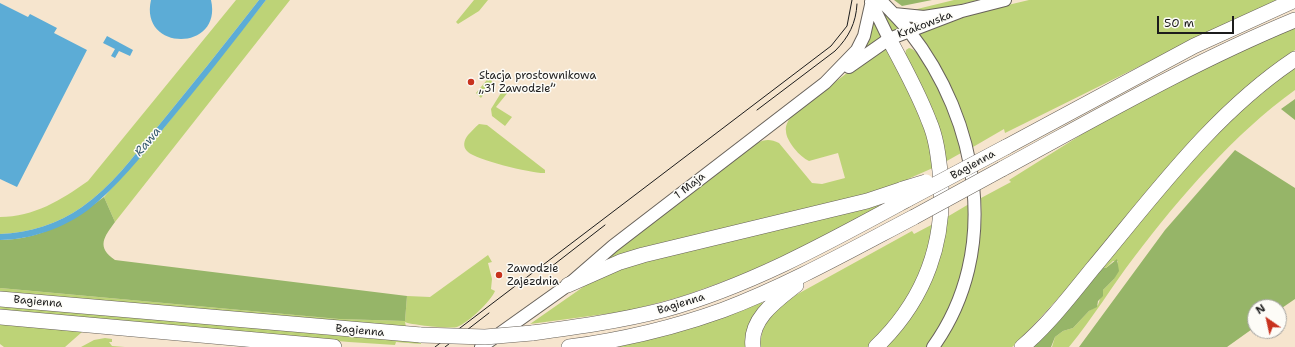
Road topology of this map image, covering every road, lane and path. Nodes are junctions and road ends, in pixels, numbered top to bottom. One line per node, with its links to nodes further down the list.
1 (1005, 0): 4 (street, Krakowska)
2 (1295, 0): 11 (main road, Bagienna, bridge)
3 (874, 2): 5 (street); 8 (street); 10 (street, 1 Maja)
4 (962, 11): 5 (street, Krakowska); 7 (street, Krakowska)
5 (894, 14): 7 (street)
6 (1295, 20): 13 (main road, Bagienna, bridge)
7 (909, 31): 8 (street, Krakowska); 11 (street)
8 (889, 39): 10 (street, Krakowska); 21 (main road)
9 (1295, 59): 23 (main road)
10 (825, 83): 14 (street, 1 Maja)
11 (968, 175): 12 (main road, Bagienna, bridge); 22 (street)
12 (906, 194): 14 (main road); 15 (main road, Bagienna, bridge)
13 (818, 268): 19 (main road, Bagienna); 20 (main road)
14 (568, 285): 18 (street, 1 Maja)
15 (0, 299)
16 (0, 317): 17 (main road, Bagienna)
17 (334, 347)
18 (481, 347)
19 (569, 347)
20 (753, 347)
21 (876, 347)
22 (933, 347)
23 (1022, 347)

